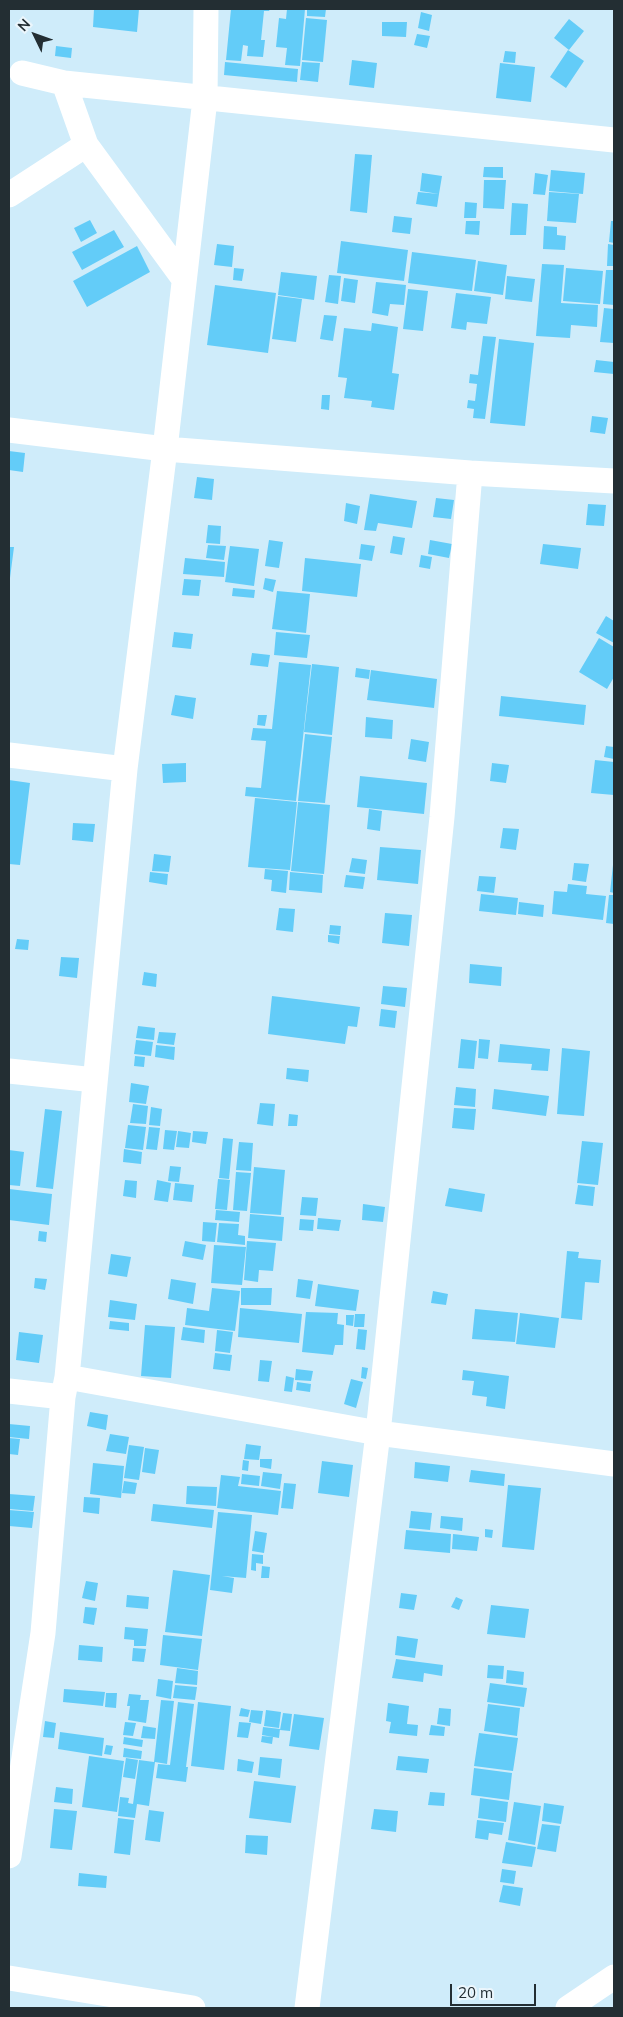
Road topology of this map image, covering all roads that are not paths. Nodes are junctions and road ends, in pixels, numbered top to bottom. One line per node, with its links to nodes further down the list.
1 (206, 9): 4 (street)
2 (22, 73): 3 (street)
3 (64, 83): 4 (street); 6 (street)
4 (205, 99): 5 (street); 8 (street)
5 (614, 140)
6 (86, 145): 7 (street); 8 (street)
7 (9, 195)
8 (184, 279): 10 (street)
9 (9, 430): 10 (street)
10 (165, 449): 11 (street); 14 (street)
11 (470, 473): 12 (street); 19 (street)
12 (614, 481)
13 (9, 755): 14 (street)
14 (125, 769): 16 (street)
15 (9, 1071): 16 (street)
16 (95, 1080): 17 (street)
17 (65, 1387): 18 (street); 19 (street); 21 (street)
18 (9, 1391)
19 (378, 1433): 20 (street); 26 (street)
20 (614, 1464)
21 (18, 1724): 22 (street)
22 (9, 1856)
23 (614, 1977): 27 (street)
24 (9, 1978): 25 (street)
25 (193, 2008)
26 (307, 2008)
27 (568, 2008)

